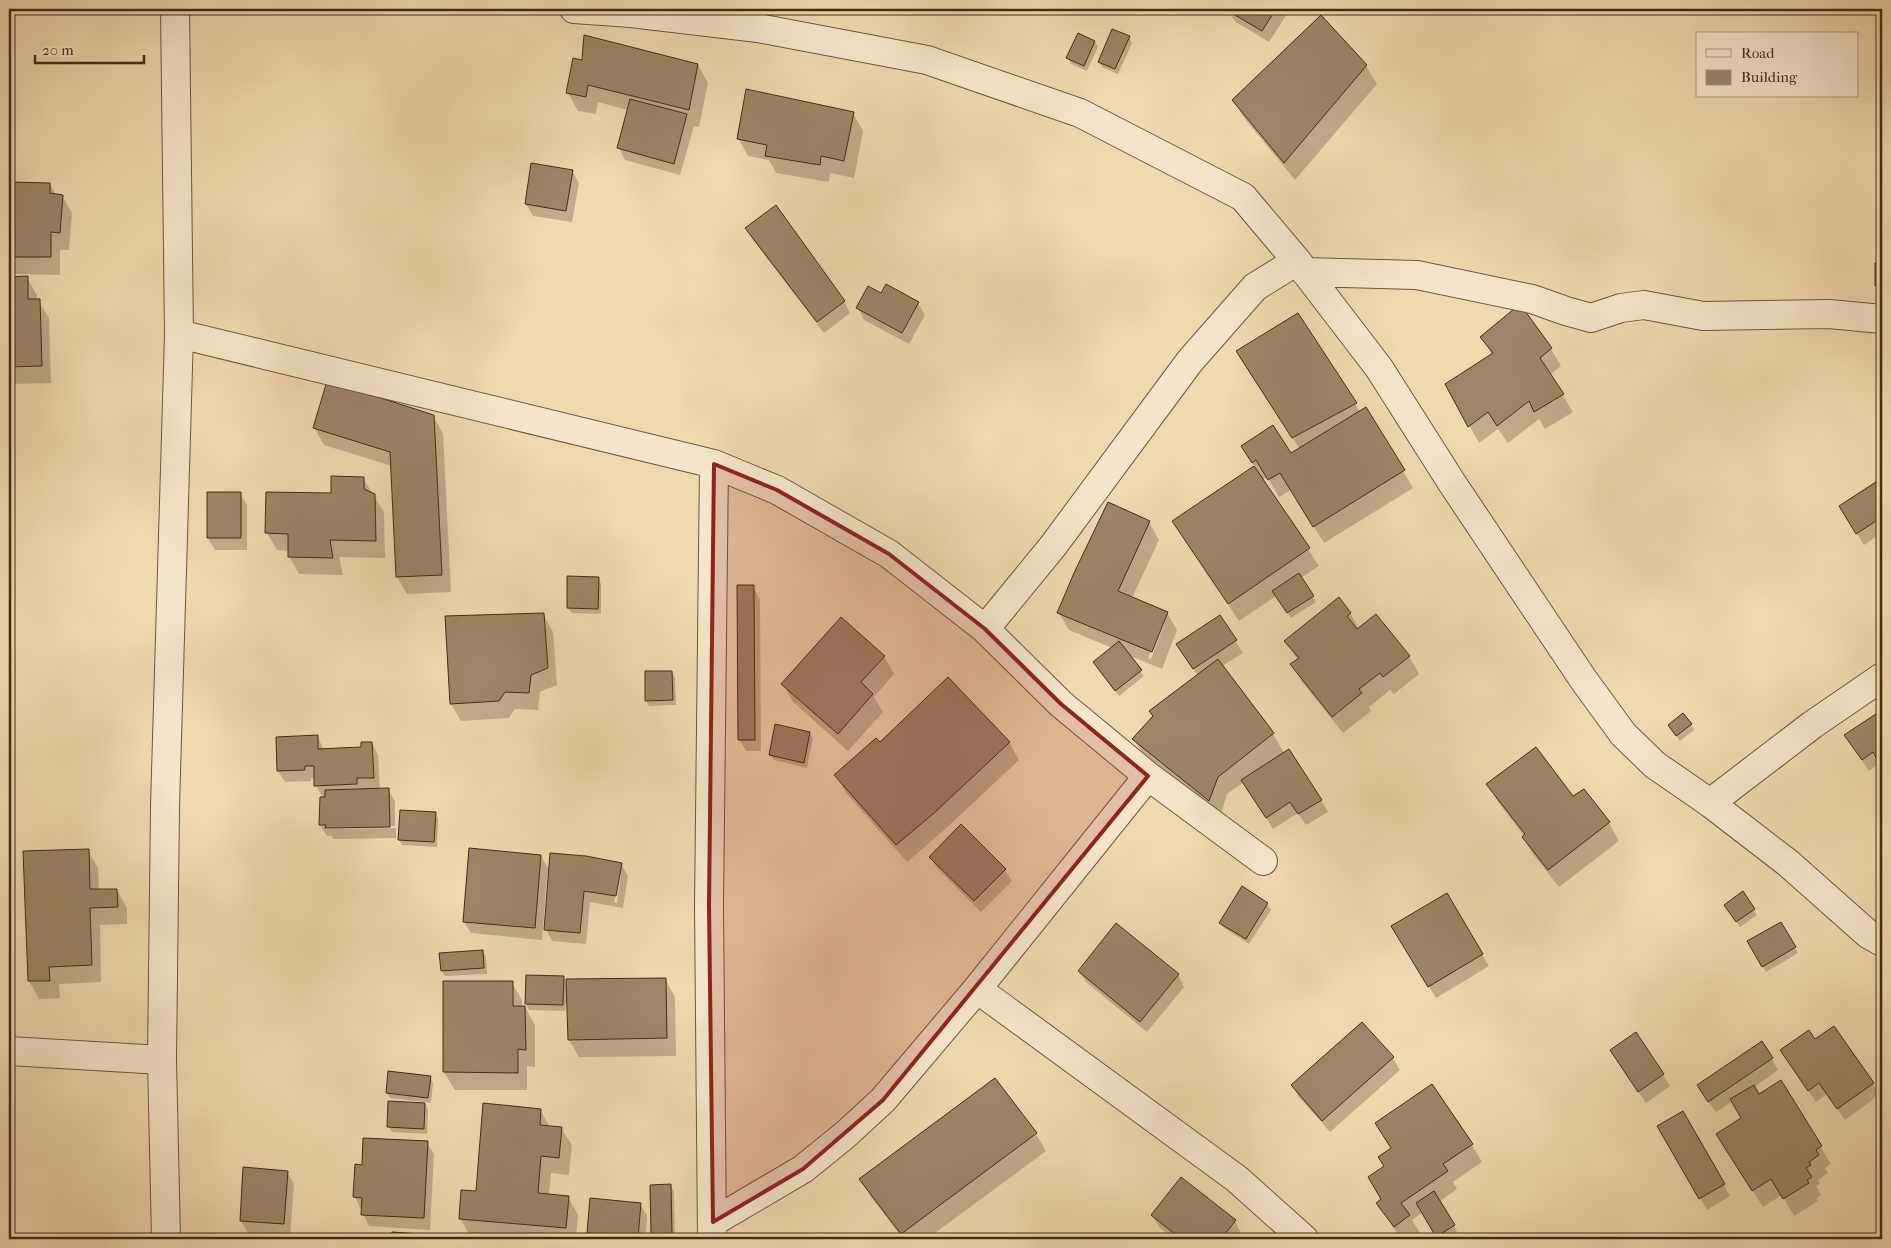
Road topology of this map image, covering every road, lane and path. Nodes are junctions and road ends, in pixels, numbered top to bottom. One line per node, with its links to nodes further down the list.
1 (175, 9): 6 (street)
2 (574, 9): 3 (street)
3 (630, 11): 4 (street)
4 (1301, 266): 5 (street); 8 (street); 11 (street)
5 (1882, 319)
6 (178, 334): 7 (street); 16 (street)
7 (714, 464): 8 (street); 17 (street)
8 (985, 629): 10 (street)
9 (1882, 677): 11 (street)
10 (1148, 776): 12 (street); 14 (street)
11 (1710, 803): 13 (street)
12 (1263, 861)
13 (1882, 942)
14 (977, 990): 17 (street); 19 (street)
15 (9, 1051): 16 (street)
16 (162, 1060): 18 (street)
17 (713, 1231)
18 (166, 1239)
19 (1304, 1239)

